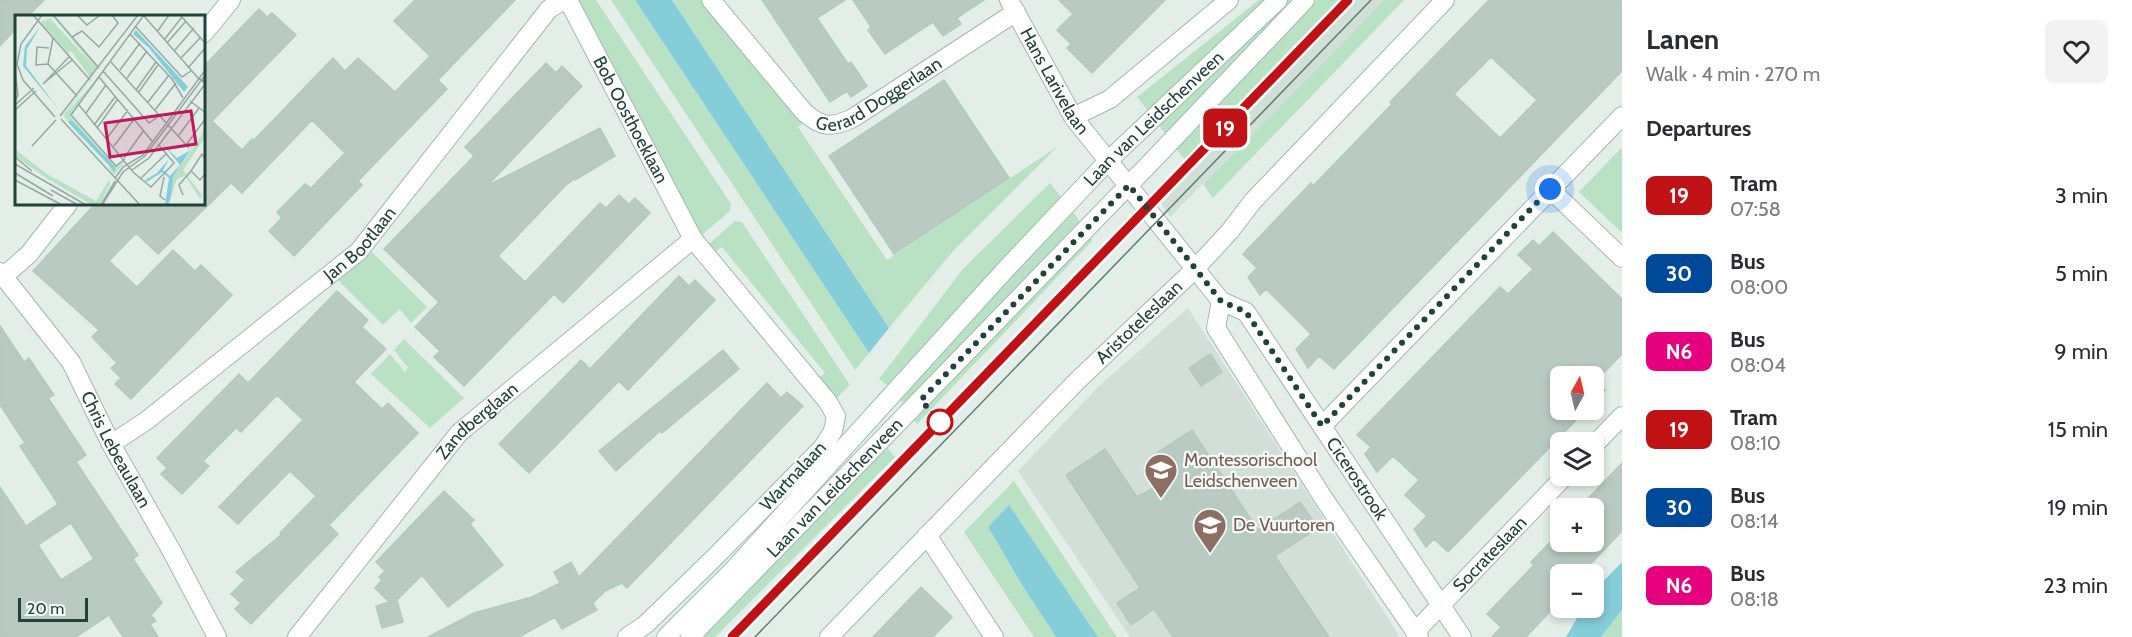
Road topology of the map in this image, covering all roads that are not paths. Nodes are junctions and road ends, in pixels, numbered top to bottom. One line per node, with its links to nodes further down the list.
1 (231, 0): 9 (street)
2 (566, 0): 16 (street, Bob Oosthoeklaan); 24 (street, Jan Bootlaan)
3 (711, 0): 8 (street, Gerard Doggerlaan)
4 (1229, 0): 10 (street)
5 (1278, 0): 12 (street, Laan van Leidschenveen)
6 (1305, 0): 13 (street, Laan van Leidschenveen)
7 (1445, 0): 18 (street, Aristoteleslaan)
8 (1013, 6): 10 (street, Hans Larivelaan)
9 (206, 31)
10 (1073, 117): 12 (street, Hans Larivelaan)
11 (1621, 120): 14 (street)
12 (1109, 160): 13 (street, Hans Larivelaan); 32 (street, Laan van Leidschenveen)
13 (1129, 185): 18 (street, Cicerostrook); 33 (street, Laan van Leidschenveen)
14 (1550, 189): 17 (street); 22 (street)
15 (66, 206): 19 (street)
16 (693, 239): 30 (street, Zandberglaan); 31 (street, Wartnalaan)
17 (1622, 258)
18 (1195, 269): 20 (street, Cicerostrook); 26 (street, Aristoteleslaan)
19 (2, 274): 24 (street, Chris Lebeaulaan)
20 (1221, 301): 22 (street, Cicerostrook); 28 (street, Cicerostrook)
21 (1622, 416): 23 (street)
22 (1322, 426): 27 (street, Cicerostrook)
23 (1604, 435)
24 (111, 444): 29 (street, Chris Lebeaulaan)
25 (1556, 486): 27 (street, Socrateslaan)
26 (927, 535): 34 (street, Aristoteleslaan); 35 (street)
27 (1442, 606): 28 (street, Socrateslaan); 36 (street, Cicerostrook)
28 (1417, 635)
29 (217, 637)
30 (297, 637)
31 (627, 637)
32 (666, 637)
33 (690, 637)
34 (829, 637)
35 (994, 637)
36 (1462, 637)

